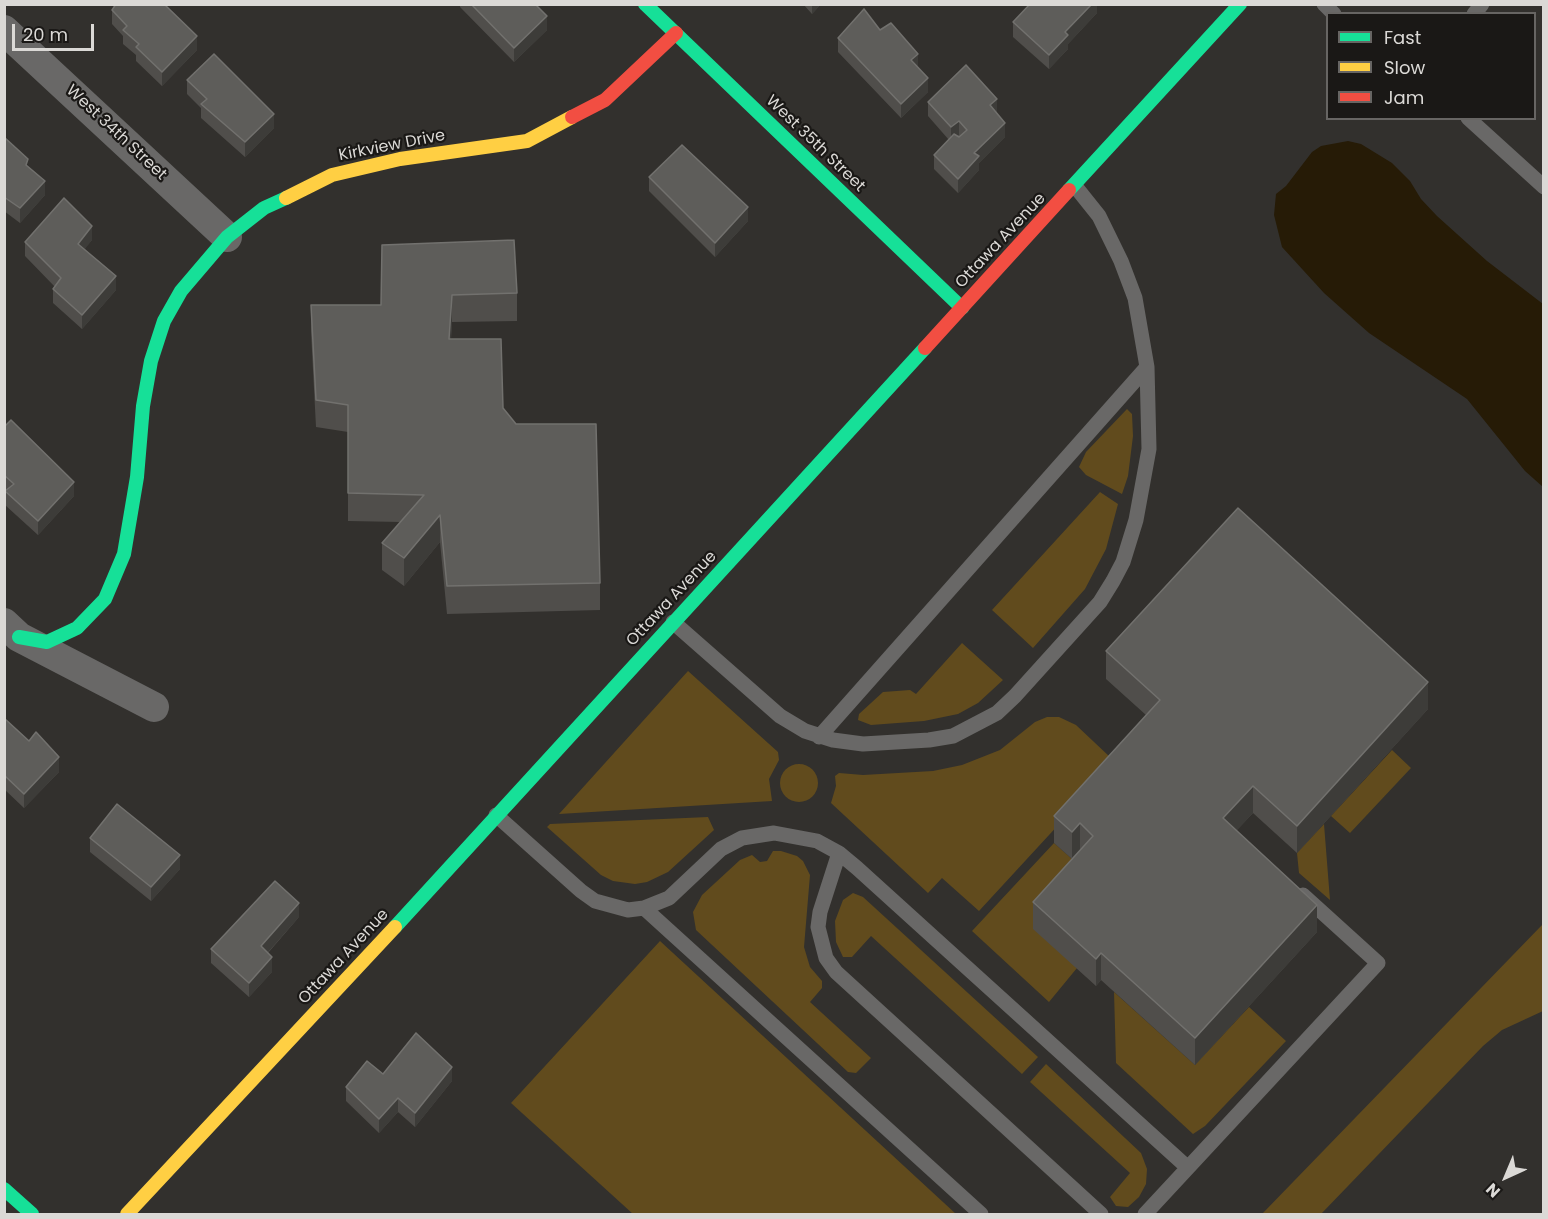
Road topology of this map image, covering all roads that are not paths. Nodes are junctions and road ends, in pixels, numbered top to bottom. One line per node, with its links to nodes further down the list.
1 (645, 4): 4 (street, West 35th Street)
2 (1240, 4): 6 (street, Ottawa Avenue)
3 (4, 30): 8 (street, West 34th Street)
4 (676, 33): 8 (street, Kirkview Drive); 9 (street, West 35th Street)
5 (1470, 120): 7 (lane)
6 (1075, 186): 9 (street, Ottawa Avenue); 10 (lane)
7 (1544, 187)
8 (226, 237): 12 (street, Kirkview Drive)
9 (962, 308): 11 (street, Ottawa Avenue)
10 (1147, 367): 14 (lane); 14 (lane)
11 (673, 622): 14 (lane); 15 (street, Ottawa Avenue)
12 (12, 630): 13 (street)
13 (154, 707)
14 (819, 737)
15 (496, 815): 18 (lane); 22 (street, Ottawa Avenue)
16 (839, 853): 18 (lane); 19 (lane); 24 (lane)
17 (1293, 885): 19 (lane)
18 (644, 908): 23 (lane)
19 (1187, 1167): 25 (lane)
20 (4, 1189): 21 (street)
21 (32, 1215)
22 (127, 1215)
23 (981, 1215)
24 (1101, 1215)
25 (1145, 1215)

